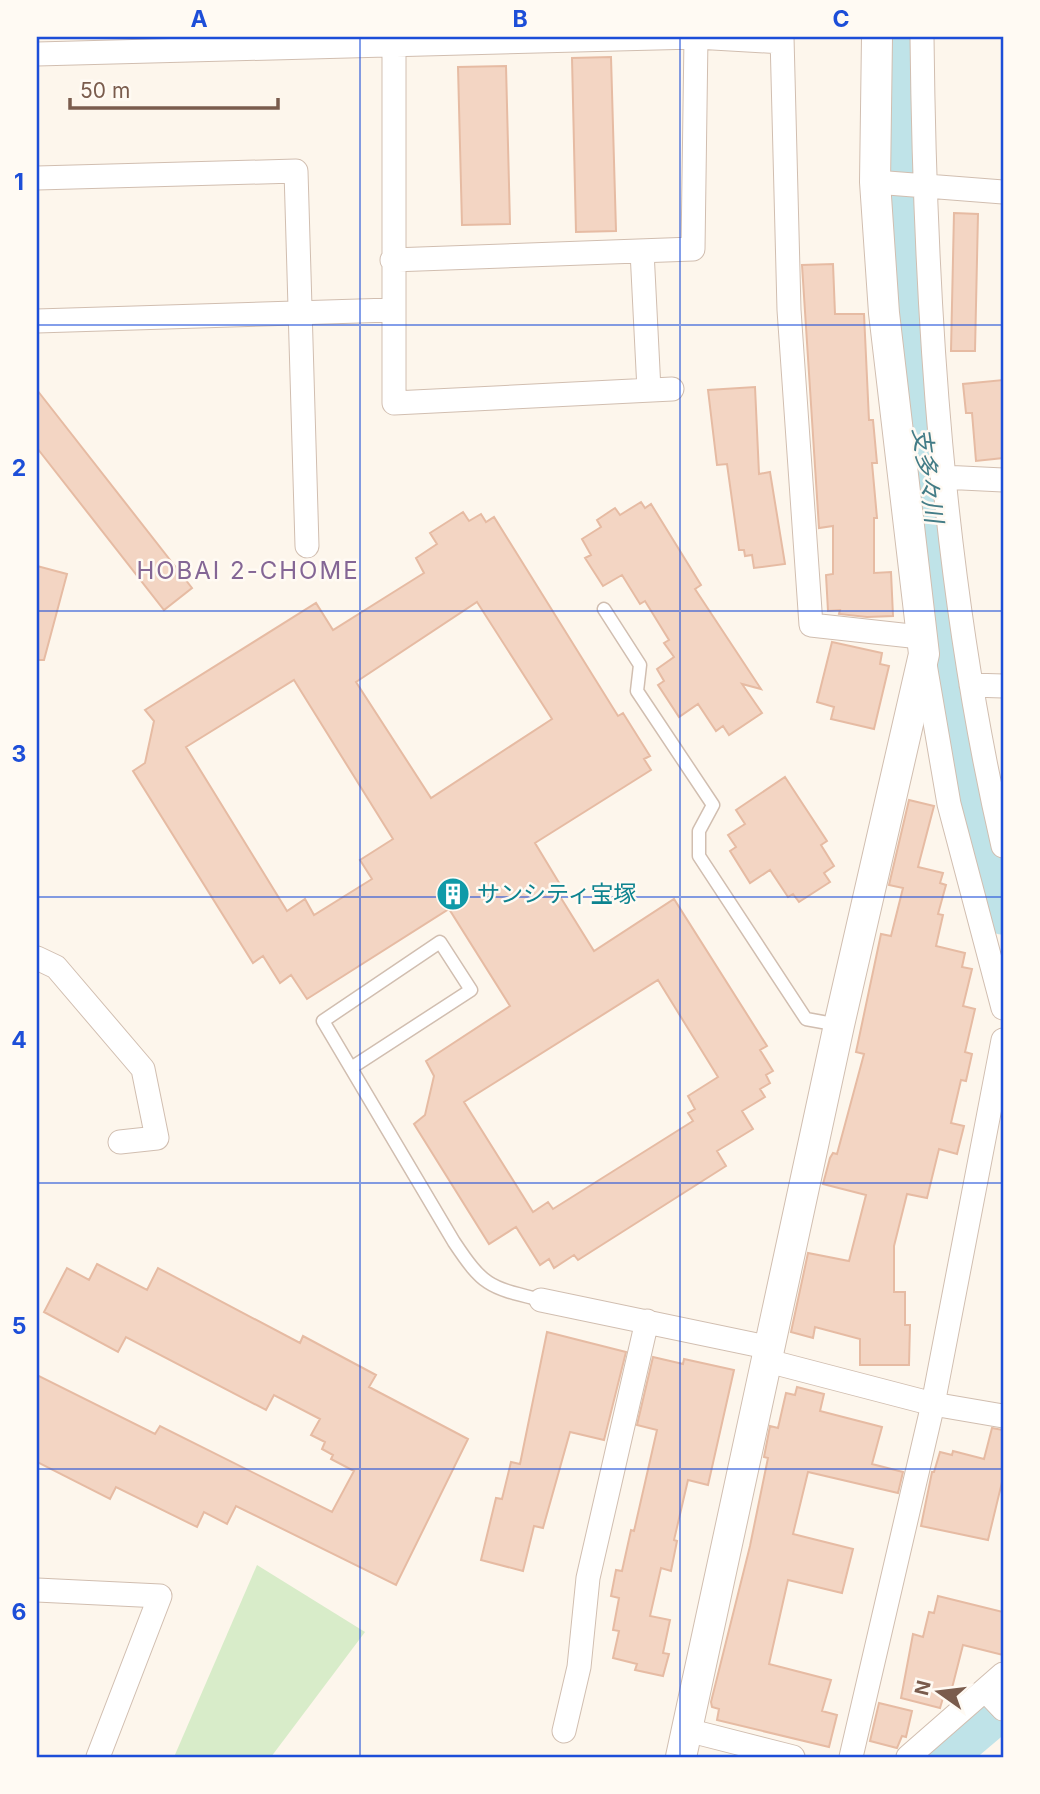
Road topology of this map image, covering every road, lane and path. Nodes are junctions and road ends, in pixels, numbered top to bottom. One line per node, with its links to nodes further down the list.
1 (696, 37): 4 (street); 5 (street); 14 (street)
2 (877, 37): 11 (street)
3 (922, 37): 12 (street)
4 (564, 39): 6 (street)
5 (782, 39): 25 (street)
6 (394, 42): 7 (street); 15 (street)
7 (248, 43): 8 (street)
8 (101, 44): 9 (street)
9 (37, 54)
10 (37, 178): 17 (street)
11 (883, 183): 12 (street); 25 (street)
12 (919, 185): 13 (street); 21 (street)
13 (1003, 192)
14 (642, 251): 15 (street); 20 (street)
15 (392, 260): 16 (street)
16 (391, 310): 17 (street); 20 (street)
17 (298, 313): 18 (street); 23 (street)
18 (37, 321)
19 (672, 389): 20 (street)
20 (649, 390)
21 (942, 477): 22 (street); 26 (street)
22 (1003, 480)
23 (307, 546)
24 (604, 609): 32 (lane)
25 (922, 646): 31 (street); 32 (street)
26 (971, 685): 27 (street); 28 (street)
27 (1003, 686)
28 (997, 790): 29 (street)
29 (1003, 846)
30 (37, 958): 35 (street)
31 (1003, 1008)
32 (839, 1025): 38 (street)
33 (1003, 1040): 39 (street)
34 (351, 1068): 34 (lane); 36 (lane)
35 (120, 1142)
36 (541, 1300): 37 (street)
37 (647, 1321): 38 (street); 45 (street)
38 (770, 1355): 39 (street); 46 (street)
39 (933, 1404): 40 (street); 49 (street)
40 (1003, 1416)
41 (37, 1590): 47 (street)
42 (1003, 1674): 43 (street)
43 (985, 1690): 44 (street); 50 (street)
44 (1003, 1709)
45 (564, 1731)
46 (684, 1744): 48 (street)
47 (98, 1757)
48 (793, 1757)
49 (851, 1757)
50 (908, 1757)

